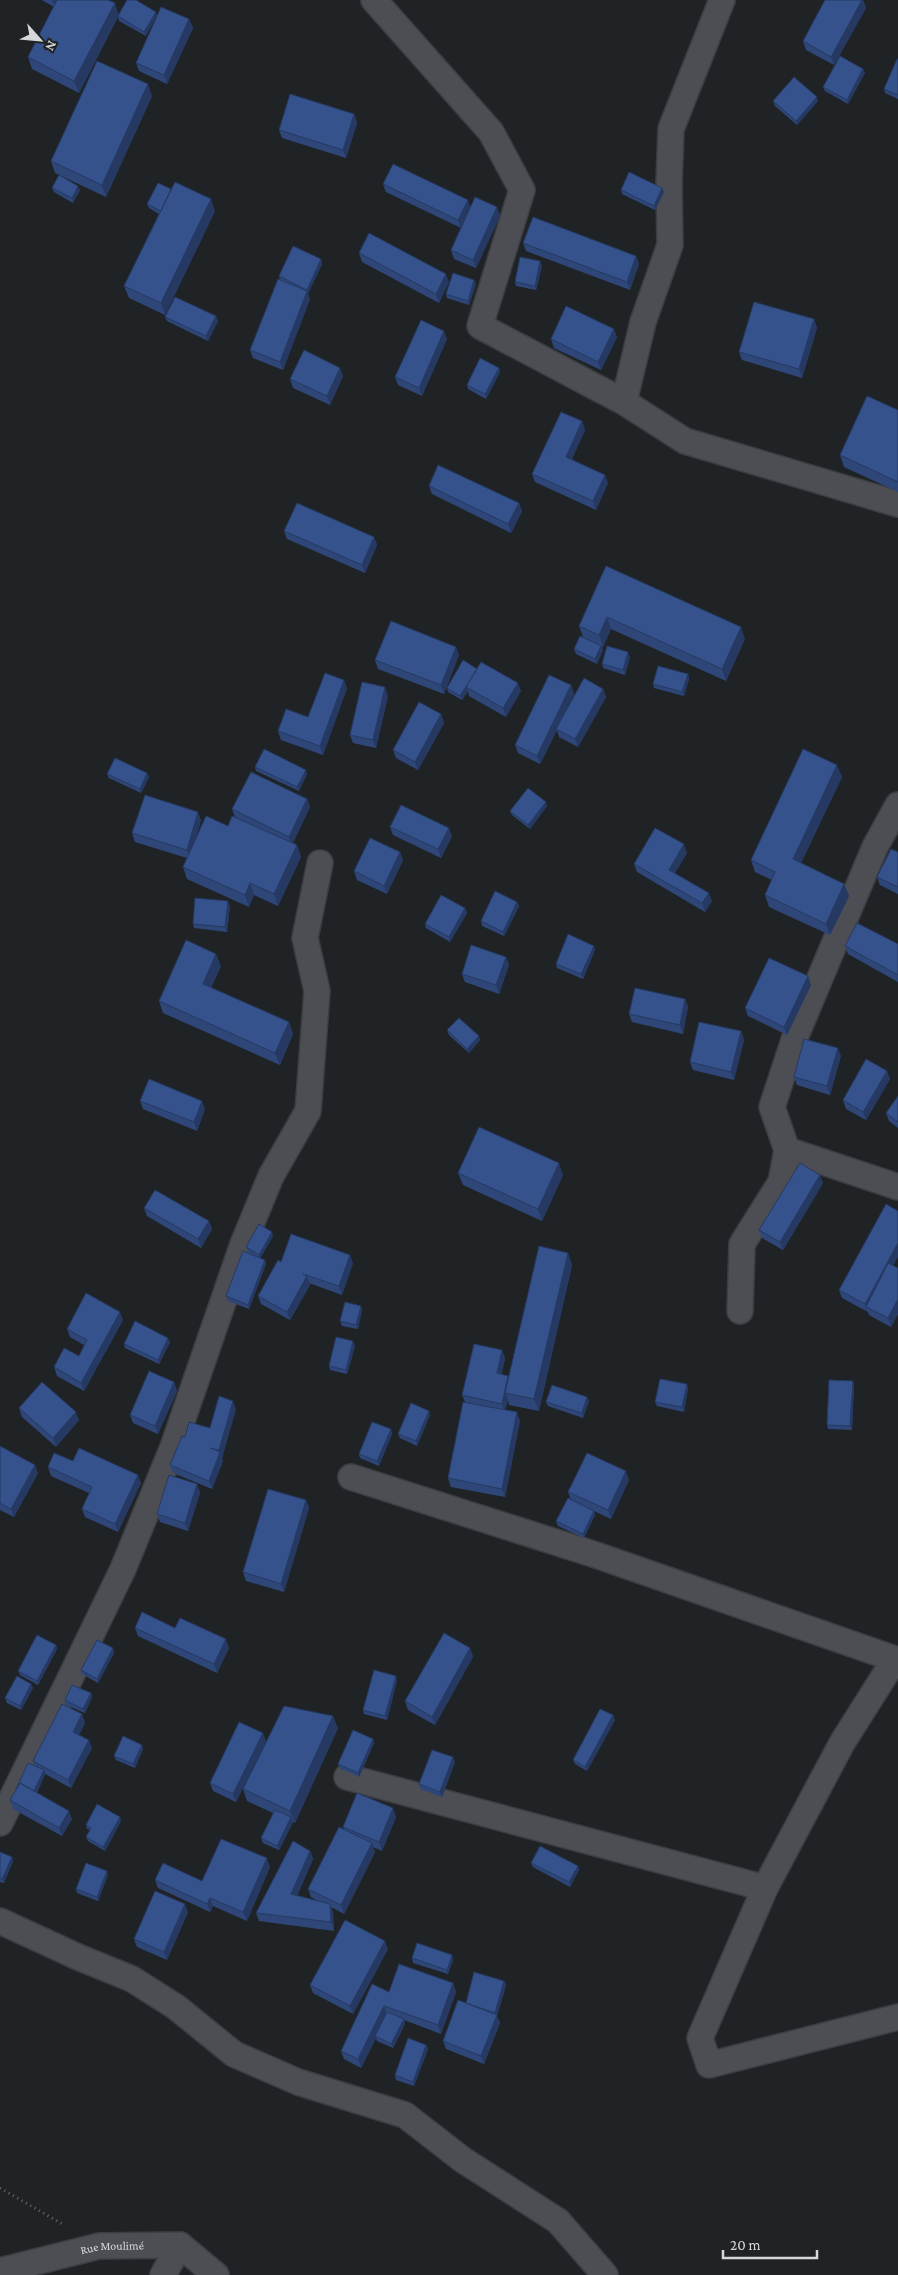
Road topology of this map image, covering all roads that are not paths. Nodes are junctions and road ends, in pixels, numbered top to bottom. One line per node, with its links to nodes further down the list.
1 (374, 0): 3 (street)
2 (722, 0): 3 (street)
3 (624, 402): 4 (street)
4 (898, 504)
5 (898, 805): 7 (street)
6 (320, 862): 13 (street)
7 (787, 1150): 8 (street); 9 (street)
8 (898, 1187)
9 (740, 1311)
10 (351, 1477): 11 (street)
11 (896, 1660): 14 (street)
12 (347, 1778): 14 (street)
13 (0, 1823)
14 (765, 1888): 16 (street)
15 (0, 1921): 21 (street)
16 (898, 2017)
17 (180, 2245): 18 (street, Rue Moulimé); 19 (street); 20 (street)
18 (0, 2271)
19 (163, 2275)
20 (216, 2275)
21 (605, 2275)

